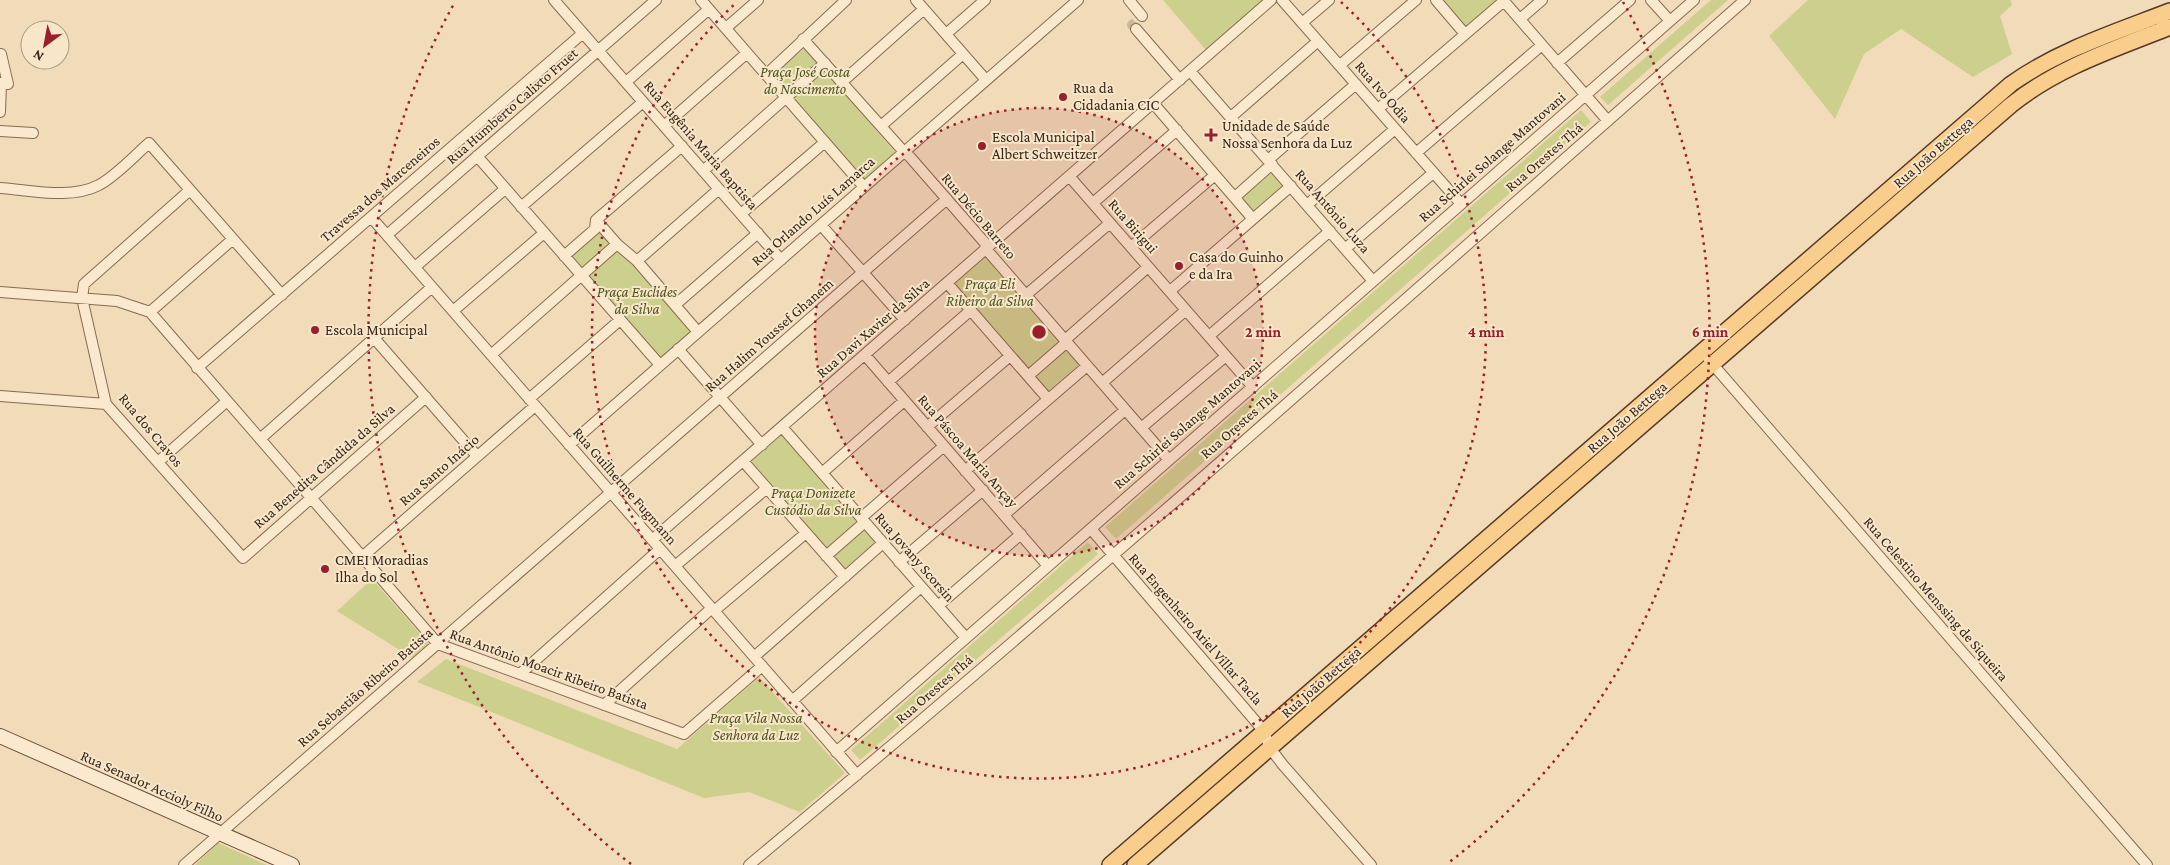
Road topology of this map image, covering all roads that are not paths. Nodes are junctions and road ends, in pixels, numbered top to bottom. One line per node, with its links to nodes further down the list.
1 (554, 0): 31 (street, Rua Eugênia Maria Baptista)
2 (656, 0): 37 (street, Rua Humberto Calixto Fruet)
3 (701, 0): 21 (street)
4 (758, 0): 29 (street)
5 (846, 0): 34 (street)
6 (916, 0): 22 (street)
7 (985, 0): 32 (street)
8 (1129, 0): 24 (street)
9 (1271, 0): 44 (street, Rua Davi Xavier da Silva)
10 (1282, 0): 27 (street, Rua Ivo Odia)
11 (1329, 0): 27 (street)
12 (1416, 0): 43 (street)
13 (1436, 0): 33 (street)
14 (1503, 0): 25 (street); 33 (street)
15 (1542, 0): 25 (street)
16 (1630, 0): 42 (street)
17 (1651, 0): 26 (street)
18 (1694, 0): 26 (street, Rua Schirlei Solange Mantovani)
19 (1745, 0): 59 (street, Rua Orestes Thá)
20 (1070, 2): 46 (street, Rua Orlando Luís Lamarca)
21 (709, 9): 29 (street); 48 (street)
22 (924, 9): 32 (street); 49 (street)
23 (2169, 12): 130 (main road, Rua João Bettega)
24 (1142, 16)
25 (1520, 19): 36 (street)
26 (1670, 21): 52 (street, Rua Schirlei Solange Mantovani)
27 (1302, 23): 35 (street, Rua Ivo Odia)
28 (2170, 27): 135 (main road, Rua João Bettega)
29 (726, 28): 39 (street)
30 (1136, 29): 47 (street)
31 (583, 33): 37 (street, Rua Eugênia Maria Baptista); 89 (street, Travessa dos Marceneiros)
32 (946, 34): 40 (street)
33 (1465, 34): 56 (street)
34 (803, 39): 41 (street, Rua Décio Barreto); 45 (street)
35 (1318, 40): 43 (street, Rua Ivo Odia); 58 (street)
36 (1542, 45): 42 (street); 69 (street)
37 (598, 51): 48 (street, Rua Eugênia Maria Baptista); 70 (street, Rua Humberto Calixto Fruet)
38 (1, 54): 50 (street)
39 (747, 54): 45 (street); 60 (street)
40 (963, 54): 46 (street); 61 (street)
41 (824, 63): 49 (street, Rua Décio Barreto); 53 (street)
42 (1557, 63): 52 (street)
43 (1340, 66): 51 (street, Rua Ivo Odia)
44 (1190, 70): 47 (street, Rua Davi Xavier da Silva); 58 (street, Rua Antônio Luza)
45 (766, 75): 53 (street)
46 (986, 80): 68 (street, Rua Orlando Luís Lamarca)
47 (1180, 80): 55 (street, Rua Davi Xavier da Silva)
48 (626, 82): 54 (street, Rua Eugênia Maria Baptista)
49 (842, 82): 61 (street, Rua Décio Barreto)
50 (3, 84): 57 (street)
51 (1356, 84): 56 (street, Rua Ivo Odia); 71 (street)
52 (1585, 95): 59 (street); 85 (street, Rua Schirlei Solange Mantovani)
53 (786, 97): 66 (street); 72 (street)
54 (643, 102): 60 (street, Rua Eugênia Maria Baptista); 87 (street)
55 (1153, 103): 63 (street); 75 (street, Rua Davi Xavier da Silva)
56 (1378, 110): 62 (street, Rua Ivo Odia)
57 (0, 112)
58 (1231, 117): 71 (street, Rua Antônio Luza)
59 (1608, 121): 179 (street, Rua Orestes Thá)
60 (664, 126): 67 (street, Rua Eugênia Maria Baptista)
61 (881, 126): 68 (street, Rua Décio Barreto)
62 (1395, 129): 69 (street, Rua Ivo Odia); 86 (street)
63 (1177, 130): 74 (street); 84 (street)
64 (0, 131): 65 (street)
65 (33, 133)
66 (824, 142): 77 (street); 88 (street)
67 (682, 146): 72 (street, Rua Eugênia Maria Baptista); 91 (street)
68 (904, 152): 77 (street, Rua Orlando Luís Lamarca); 83 (street, Rua Décio Barreto)
69 (1416, 153): 73 (street, Rua Ivo Odia)
70 (477, 156): 79 (street); 97 (street, Rua Humberto Calixto Fruet)
71 (1270, 162): 76 (street, Rua Antônio Luza); 82 (street)
72 (703, 170): 80 (street, Rua Eugênia Maria Baptista)
73 (1433, 173): 85 (street, Rua Ivo Odia); 102 (street)
74 (1215, 174): 82 (street); 100 (street)
75 (1069, 176): 84 (street, Rua Birigui); 101 (street, Rua Davi Xavier da Silva)
76 (1291, 186): 86 (street, Rua Antônio Luza); 90 (street)
77 (864, 187): 93 (street, Rua Orlando Luís Lamarca)
78 (0, 188): 81 (street)
79 (505, 188): 87 (street); 106 (street)
80 (719, 189): 88 (street, Rua Eugênia Maria Baptista); 105 (street)
81 (190, 190): 98 (street); 117 (street)
82 (1235, 197): 90 (street)
83 (947, 199): 101 (street, Rua Décio Barreto); 108 (street, Rua Halim Youssef Ghanem)
84 (1093, 203): 92 (street, Rua Birigui)
85 (1460, 204): 110 (street, Rua Schirlei Solange Mantovani)
86 (1307, 205): 94 (street, Rua Antônio Luza)
87 (521, 207): 95 (street)
88 (741, 214): 96 (street, Rua Eugênia Maria Baptista)
89 (371, 217): 97 (street, Rua Guilherme Fugmann); 115 (street, Travessa dos Marceneiros)
90 (1253, 219): 113 (street)
91 (596, 220): 99 (street); 103 (street)
92 (1110, 223): 100 (street, Rua Birigui); 116 (street)
93 (821, 224): 104 (street, Rua Orlando Luís Lamarca); 108 (street)
94 (1330, 231): 102 (street, Rua Antônio Luza); 126 (street)
95 (544, 233): 103 (street); 121 (street)
96 (758, 233): 104 (street, Rua Eugênia Maria Baptista); 118 (street)
97 (387, 235): 106 (street, Rua Guilherme Fugmann)
98 (233, 239): 115 (street); 122 (street)
99 (616, 244): 105 (street); 109 (street)
100 (1131, 247): 107 (street, Rua Birigui)
101 (986, 249): 111 (street, Rua Davi Xavier da Silva); 116 (street, Rua Décio Barreto)
102 (1346, 249): 110 (street, Rua Antônio Luza)
103 (564, 256): 109 (street)
104 (781, 260): 125 (street, Rua Orlando Luís Lamarca)
105 (637, 261): 118 (street)
106 (415, 267): 112 (street, Rua Guilherme Fugmann)
107 (1148, 267): 113 (street, Rua Birigui); 128 (street)
108 (863, 273): 124 (street); 145 (street, Rua Halim Youssef Ghanem)
109 (581, 275): 123 (street); 131 (street)
110 (1373, 281): 142 (street, Rua Schirlei Solange Mantovani)
111 (947, 283): 119 (street); 124 (street, Rua Davi Xavier da Silva)
112 (432, 287): 121 (street, Rua Guilherme Fugmann); 127 (street)
113 (1170, 291): 120 (street, Rua Birigui)
114 (0, 292): 117 (street)
115 (282, 294): 138 (street, Travessa dos Marceneiros)
116 (1026, 295): 128 (street, Rua Décio Barreto)
117 (82, 298): 122 (street); 150 (street, Rua dos Cravos)
118 (675, 305): 125 (street)
119 (971, 310): 133 (street); 140 (street)
120 (1186, 310): 126 (street, Rua Birigui); 141 (street)
121 (453, 311): 131 (street, Rua Guilherme Fugmann)
122 (150, 312): 138 (street, Rua Antônio Moacir Ribeiro Batista)
123 (620, 320): 136 (street); 149 (street, Rua Santo Inácio)
124 (905, 320): 132 (street, Rua Davi Xavier da Silva)
125 (698, 332): 129 (street, Rua Orlando Luís Lamarca)
126 (1209, 336): 134 (street, Rua Birigui)
127 (374, 338): 144 (street); 155 (street)
128 (1066, 341): 137 (street, Rua Décio Barreto); 139 (street)
129 (678, 349): 136 (street, Rua Orlando Luís Lamarca); 145 (street)
130 (1702, 352): 135 (street, Rua Celestino Menssing de Siqueira); 175 (main road, Rua João Bettega)
131 (491, 355): 149 (street, Rua Guilherme Fugmann)
132 (864, 355): 140 (street, Rua Páscoa Maria Ançay); 152 (street, Rua Davi Xavier da Silva)
133 (1010, 356): 139 (street); 153 (street)
134 (1226, 356): 142 (street, Rua Birigui); 154 (street)
135 (1712, 364): 178 (main road, Rua João Bettega); 209 (street, Rua Celestino Menssing de Siqueira)
136 (660, 366): 156 (street, Rua Orlando Luís Lamarca)
137 (1087, 366): 141 (street, Rua Décio Barreto); 146 (street)
138 (198, 368): 148 (street, Rua Antônio Moacir Ribeiro Batista)
139 (1028, 376): 146 (street)
140 (888, 382): 147 (street, Rua Páscoa Maria Ançay)
141 (1102, 383): 151 (street, Rua Décio Barreto)
142 (1253, 387): 160 (street, Rua Schirlei Solange Mantovani)
143 (0, 396): 150 (street)
144 (426, 397): 159 (street); 168 (street, Rua Benedita Cândida da Silva)
145 (721, 397): 157 (street); 167 (street, Rua Halim Youssef Ghanem)
146 (1048, 399): 163 (street)
147 (904, 401): 153 (street, Rua Páscoa Maria Ançay); 164 (street)
148 (227, 402): 155 (street, Rua Antônio Moacir Ribeiro Batista); 162 (street)
149 (532, 402): 156 (street, Rua Guilherme Fugmann); 159 (street, Rua Santo Inácio)
150 (106, 404): 162 (street, Rua dos Cravos)
151 (1125, 410): 154 (street, Rua Décio Barreto); 169 (street)
152 (782, 427): 157 (street, Rua Davi Xavier da Silva); 164 (street, Rua Jovany Scorsin)
153 (927, 427): 158 (street, Rua Páscoa Maria Ançay)
154 (1141, 428): 160 (street, Rua Décio Barreto)
155 (260, 439): 168 (street, Rua Antônio Moacir Ribeiro Batista)
156 (569, 445): 167 (street, Rua Guilherme Fugmann)
157 (762, 445): 161 (street, Rua Davi Xavier da Silva)
158 (944, 446): 163 (street, Rua Páscoa Maria Ançay); 170 (street)
159 (477, 456): 181 (street, Rua Santo Inácio)
160 (1169, 460): 171 (street, Rua Schirlei Solange Mantovani)
161 (743, 461): 165 (street); 174 (street, Rua Davi Xavier da Silva)
162 (158, 462): 182 (street, Rua dos Cravos)
163 (965, 471): 166 (street, Rua Páscoa Maria Ançay)
164 (822, 473): 170 (street, Rua Jovany Scorsin)
165 (767, 488): 172 (street); 184 (street)
166 (982, 490): 169 (street, Rua Páscoa Maria Ançay); 183 (street)
167 (611, 493): 174 (street, Rua Guilherme Fugmann); 191 (street, Rua Sebastião Ribeiro Batista)
168 (311, 498): 181 (street, Rua Antônio Moacir Ribeiro Batista); 182 (street, Rua Benedita Cândida da Silva)
169 (1004, 515): 173 (street, Rua Páscoa Maria Ançay)
170 (863, 520): 176 (street, Rua Jovany Scorsin); 180 (street)
171 (1091, 528): 179 (street, Rua Engenheiro Ariel Villar Tacla); 185 (street, Rua Schirlei Solange Mantovani)
172 (806, 533): 180 (street); 189 (street)
173 (1021, 534): 185 (street, Rua Páscoa Maria Ançay); 188 (street)
174 (652, 540): 177 (street, Rua Guilherme Fugmann)
175 (1485, 540): 178 (main road); 197 (main road, Rua João Bettega)
176 (883, 543): 183 (street, Rua Jovany Scorsin); 186 (street)
177 (660, 549): 184 (street, Rua Guilherme Fugmann); 194 (street)
178 (1495, 553): 199 (main road, Rua João Bettega)
179 (1113, 555): 197 (street, Rua Engenheiro Ariel Villar Tacla); 201 (street, Rua Orestes Thá)
180 (826, 556): 186 (street)
181 (362, 557): 191 (street, Rua Antônio Moacir Ribeiro Batista)
182 (243, 558)
183 (899, 562): 187 (street, Rua Jovany Scorsin)
184 (675, 566): 189 (street, Rua Guilherme Fugmann)
185 (1048, 566): 190 (street, Rua Schirlei Solange Mantovani)
186 (845, 577): 192 (street)
187 (921, 587): 188 (street, Rua Jovany Scorsin); 195 (street)
188 (938, 606): 190 (street, Rua Jovany Scorsin)
189 (713, 610): 192 (street, Rua Guilherme Fugmann); 196 (street)
190 (966, 638): 200 (street, Rua Schirlei Solange Mantovani)
191 (438, 644): 194 (street, Rua Antônio Moacir Ribeiro Batista); 202 (street, Rua Sebastião Ribeiro Batista)
192 (754, 657): 193 (street, Rua Guilherme Fugmann)
193 (762, 666): 195 (street, Rua Guilherme Fugmann); 196 (street, Rua Antônio Moacir Ribeiro Batista)
194 (520, 674): 196 (street, Rua Antônio Moacir Ribeiro Batista)
195 (792, 701): 200 (street, Rua Guilherme Fugmann)
196 (604, 705)
197 (1264, 732): 199 (street, Rua Engenheiro Ariel Villar Tacla); 206 (main road, Rua João Bettega)
198 (0, 736): 202 (street, Rua Senador Accioly Filho)
199 (1270, 748): 207 (main road, Rua João Bettega); 208 (street, Rua Engenheiro Ariel Villar Tacla)
200 (836, 752): 201 (street, Rua Guilherme Fugmann)
201 (857, 775): 205 (street, Rua Orestes Thá)
202 (220, 834): 203 (street, Rua Sebastião Ribeiro Batista); 204 (street, Rua Senador Accioly Filho)
203 (184, 865)
204 (292, 865)
205 (748, 865)
206 (1110, 865)
207 (1135, 865)
208 (1371, 865)
209 (2148, 865)

